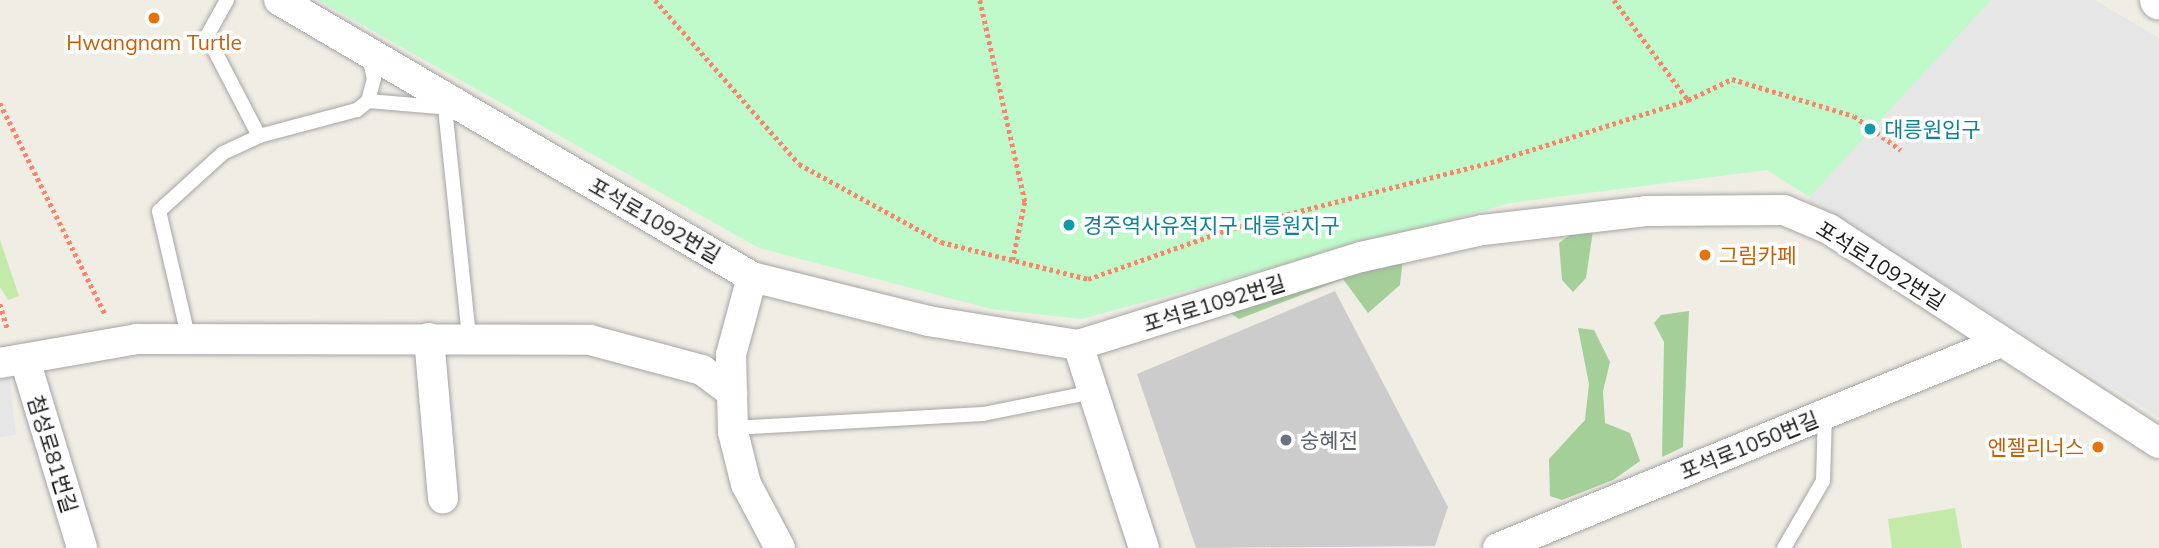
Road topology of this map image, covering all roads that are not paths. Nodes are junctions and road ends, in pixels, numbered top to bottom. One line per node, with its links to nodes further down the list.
1 (227, 0): 6 (lane)
2 (279, 0): 3 (street, 포석로1092번길)
3 (368, 52): 4 (lane); 5 (street, 포석로1092번길)
4 (368, 101): 5 (lane); 6 (lane)
5 (454, 108): 7 (street, 포석로1092번길); 8 (lane)
6 (259, 136): 10 (lane)
7 (752, 277): 12 (street, 포석로1092번길); 15 (street)
8 (469, 337): 9 (street); 15 (street)
9 (429, 338): 10 (street); 19 (street)
10 (189, 340): 13 (street)
11 (2001, 342): 12 (street, 포석로1092번길); 16 (street, 포석로1050번길); 18 (street, 포석로1092번길)
12 (1078, 345): 14 (street)
13 (12, 361): 20 (street, 첨성로81번길)
14 (1093, 392): 17 (lane); 22 (street)
15 (732, 393): 17 (street)
16 (1825, 414): 23 (street, 포석로1050번길); 24 (lane)
17 (733, 428): 21 (street)
18 (2159, 443)
19 (443, 498)
20 (82, 548)
21 (780, 548)
22 (1144, 548)
23 (1498, 548)
24 (1784, 548)

